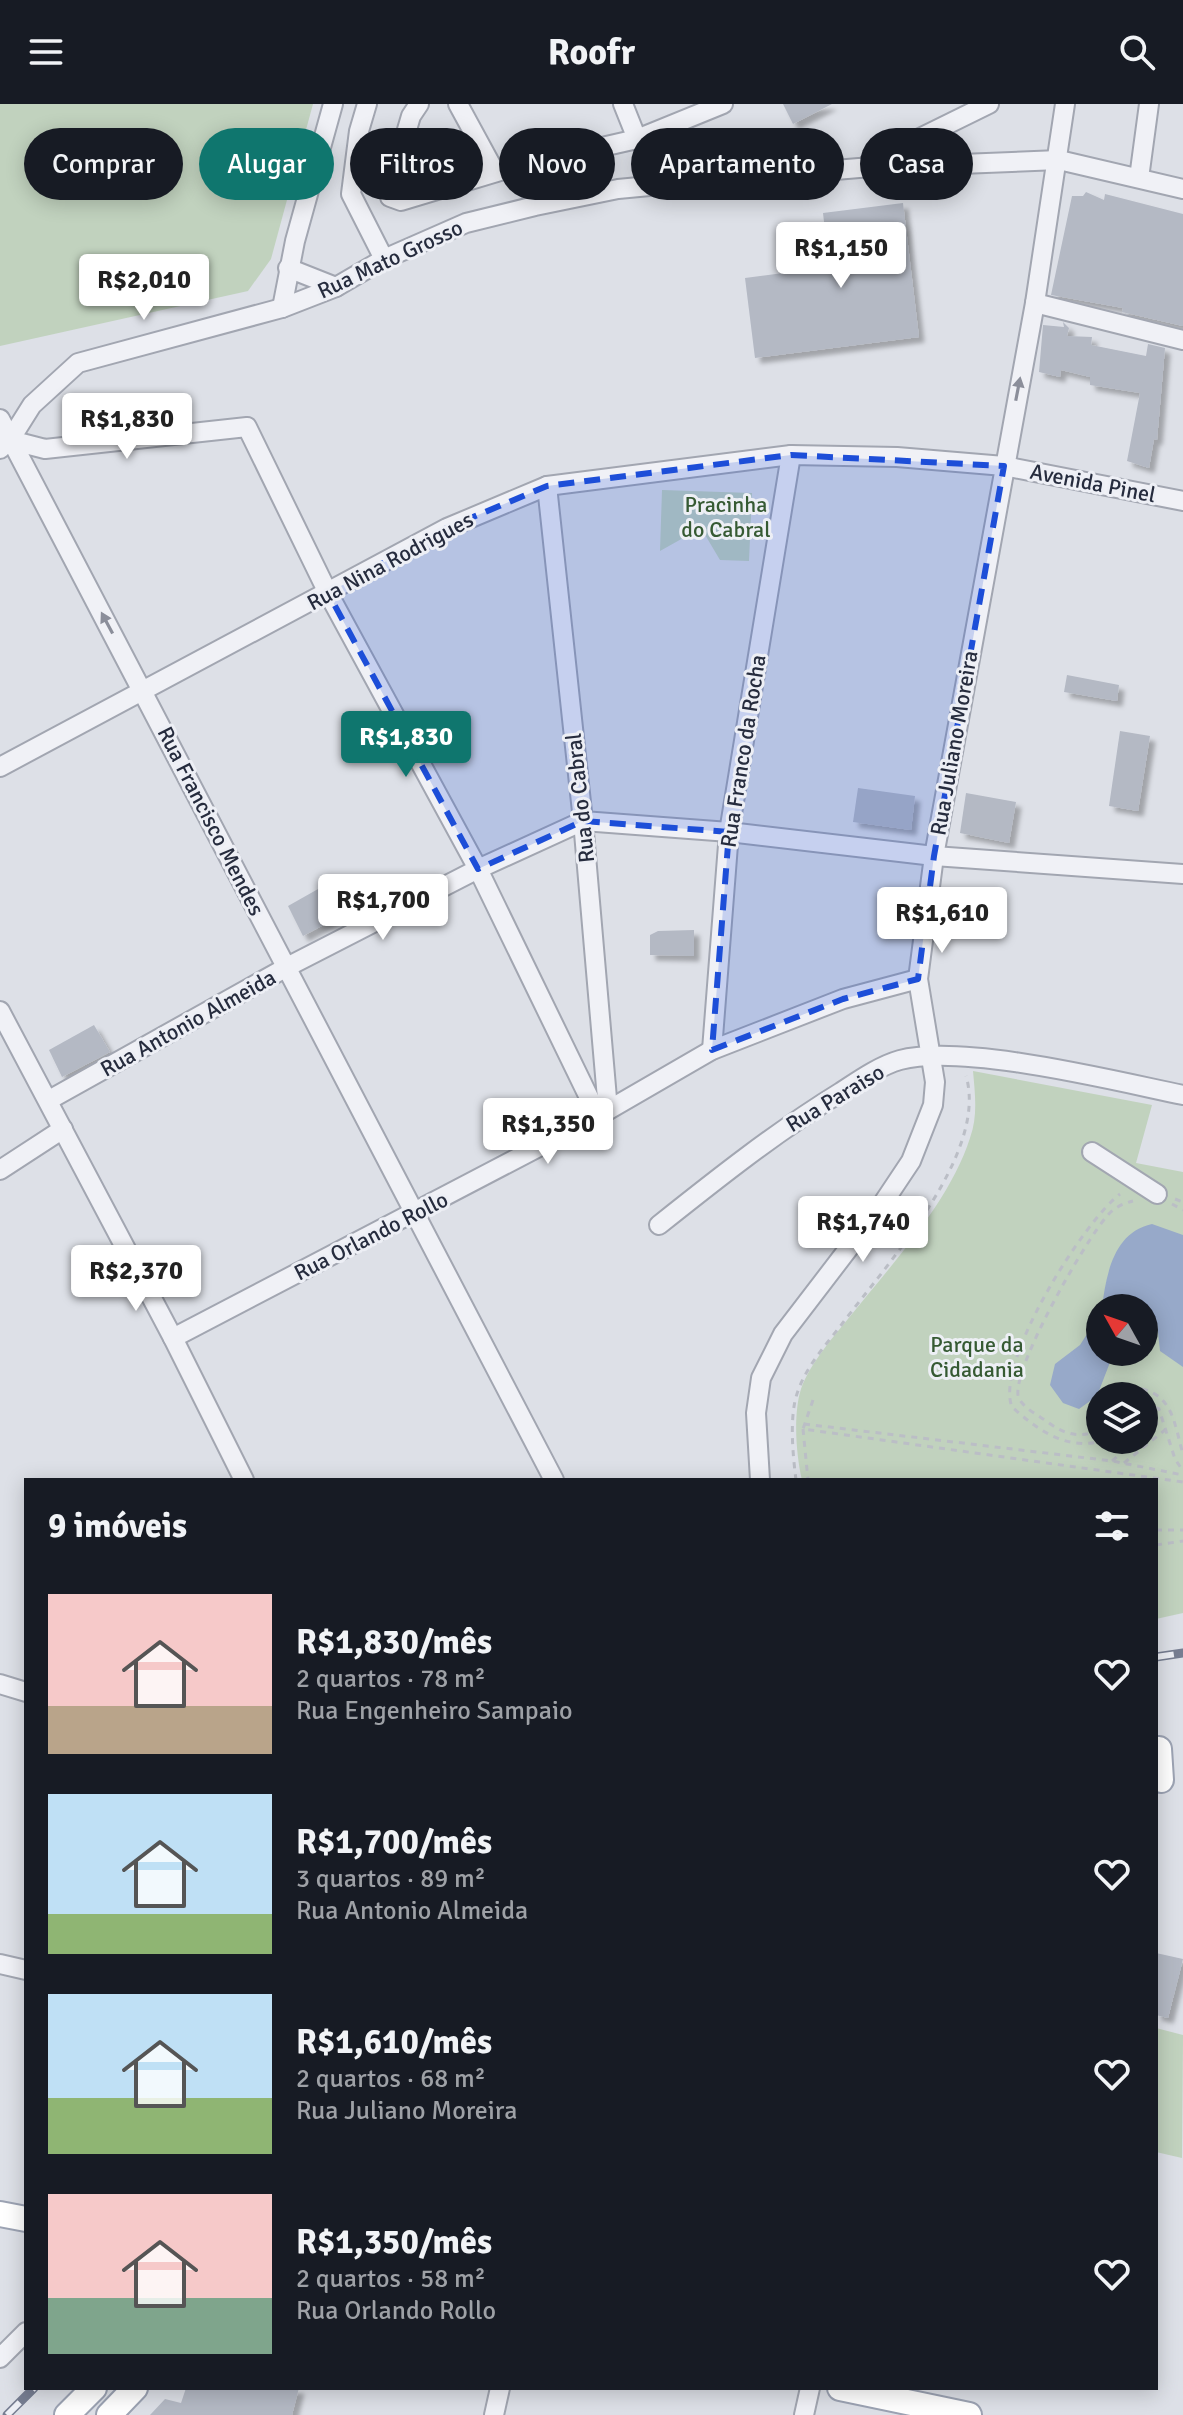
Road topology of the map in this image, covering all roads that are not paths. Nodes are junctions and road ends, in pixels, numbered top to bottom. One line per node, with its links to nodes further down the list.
1 (333, 104): 21 (street)
2 (367, 104): 20 (street)
3 (419, 104): 17 (street)
4 (458, 104): 17 (street)
5 (623, 104): 10 (street)
6 (723, 104): 11 (street)
7 (989, 104): 12 (street, Rua Mato Grosso)
8 (1065, 104): 14 (street, Rua Juliano Moreira)
9 (1149, 104): 18 (street)
10 (633, 128)
11 (664, 128)
12 (945, 128)
13 (631, 140): 17 (street)
14 (1059, 160): 15 (street, Rua Mato Grosso); 18 (street, Rua Mato Grosso); 23 (street, Rua Juliano Moreira)
15 (973, 163)
16 (859, 168): 20 (street, Rua Mato Grosso)
17 (495, 172)
18 (1139, 178): 19 (street, Rua Mato Grosso)
19 (1183, 189)
20 (384, 259): 22 (street, Rua Mato Grosso)
21 (288, 268): 22 (street); 24 (street)
22 (336, 287): 24 (street, Rua Mato Grosso)
23 (1035, 303): 25 (street); 29 (street, Rua Juliano Moreira, one-way to 23)
24 (282, 308): 27 (street, Rua Mato Grosso)
25 (1183, 340)
26 (0, 419): 27 (street, Rua Francisco Mendes)
27 (5, 445): 32 (street); 33 (street, Rua Francisco Mendes, one-way to 27)
28 (791, 455): 29 (street, Rua Nina Rodrigues); 30 (street, Rua Nina Rodrigues); 36 (street, Rua Franco da Rocha)
29 (1004, 466): 31 (street, Avenida Pinel); 37 (street, Rua Juliano Moreira)
30 (547, 486): 32 (street, Rua Nina Rodrigues); 35 (street, Rua do Cabral)
31 (1183, 501)
32 (328, 593): 33 (street, Rua Nina Rodrigues); 38 (street)
33 (144, 692): 34 (street, Rua Nina Rodrigues); 40 (street, Rua Francisco Mendes)
34 (0, 767)
35 (583, 821): 36 (street, Rua Antonio Almeida); 38 (street, Rua Antonio Almeida); 47 (street, Rua do Cabral)
36 (729, 832): 37 (street, Rua Antonio Almeida); 43 (street, Rua Franco da Rocha)
37 (934, 856): 39 (street, Rua Antonio Almeida); 41 (street, Rua Juliano Moreira)
38 (478, 869): 40 (street, Rua Antonio Almeida); 47 (street)
39 (1183, 874)
40 (287, 967): 46 (street, Rua Antonio Almeida); 52 (street, Rua Francisco Mendes)
41 (918, 979): 43 (street, Rua Orlando Rollo); 44 (street, Rua Juliano Moreira)
42 (0, 1011): 46 (street)
43 (712, 1050): 47 (street, Rua Orlando Rollo)
44 (931, 1055): 45 (street, Rua Paraiso); 53 (street, Rua Paraiso); 57 (street, Rua Juliano Moreira)
45 (1183, 1095)
46 (49, 1100): 48 (street)
47 (603, 1113): 52 (street, Rua Orlando Rollo)
48 (63, 1129): 50 (street); 54 (street)
49 (1091, 1157): 51 (street)
50 (0, 1170)
51 (1150, 1198)
52 (415, 1214): 54 (street, Rua Orlando Rollo); 56 (street, Rua Francisco Mendes)
53 (659, 1225)
54 (173, 1338): 55 (street)
55 (243, 1478)
56 (553, 1478)
57 (760, 1478)
58 (0, 1684): 59 (street)
59 (24, 1691)
60 (1166, 1749): 61 (main road)
61 (1167, 1780)
62 (0, 1964): 63 (street)
63 (24, 1970)
64 (0, 2214): 65 (main road)
65 (24, 2219)
66 (24, 2334): 67 (street)
67 (0, 2358)
68 (92, 2390): 73 (main road)
69 (133, 2390): 74 (main road)
70 (500, 2390): 75 (street)
71 (810, 2390): 76 (street)
72 (850, 2390): 77 (main road)
73 (67, 2415)
74 (109, 2415)
75 (494, 2415)
76 (804, 2415)
77 (969, 2415)

